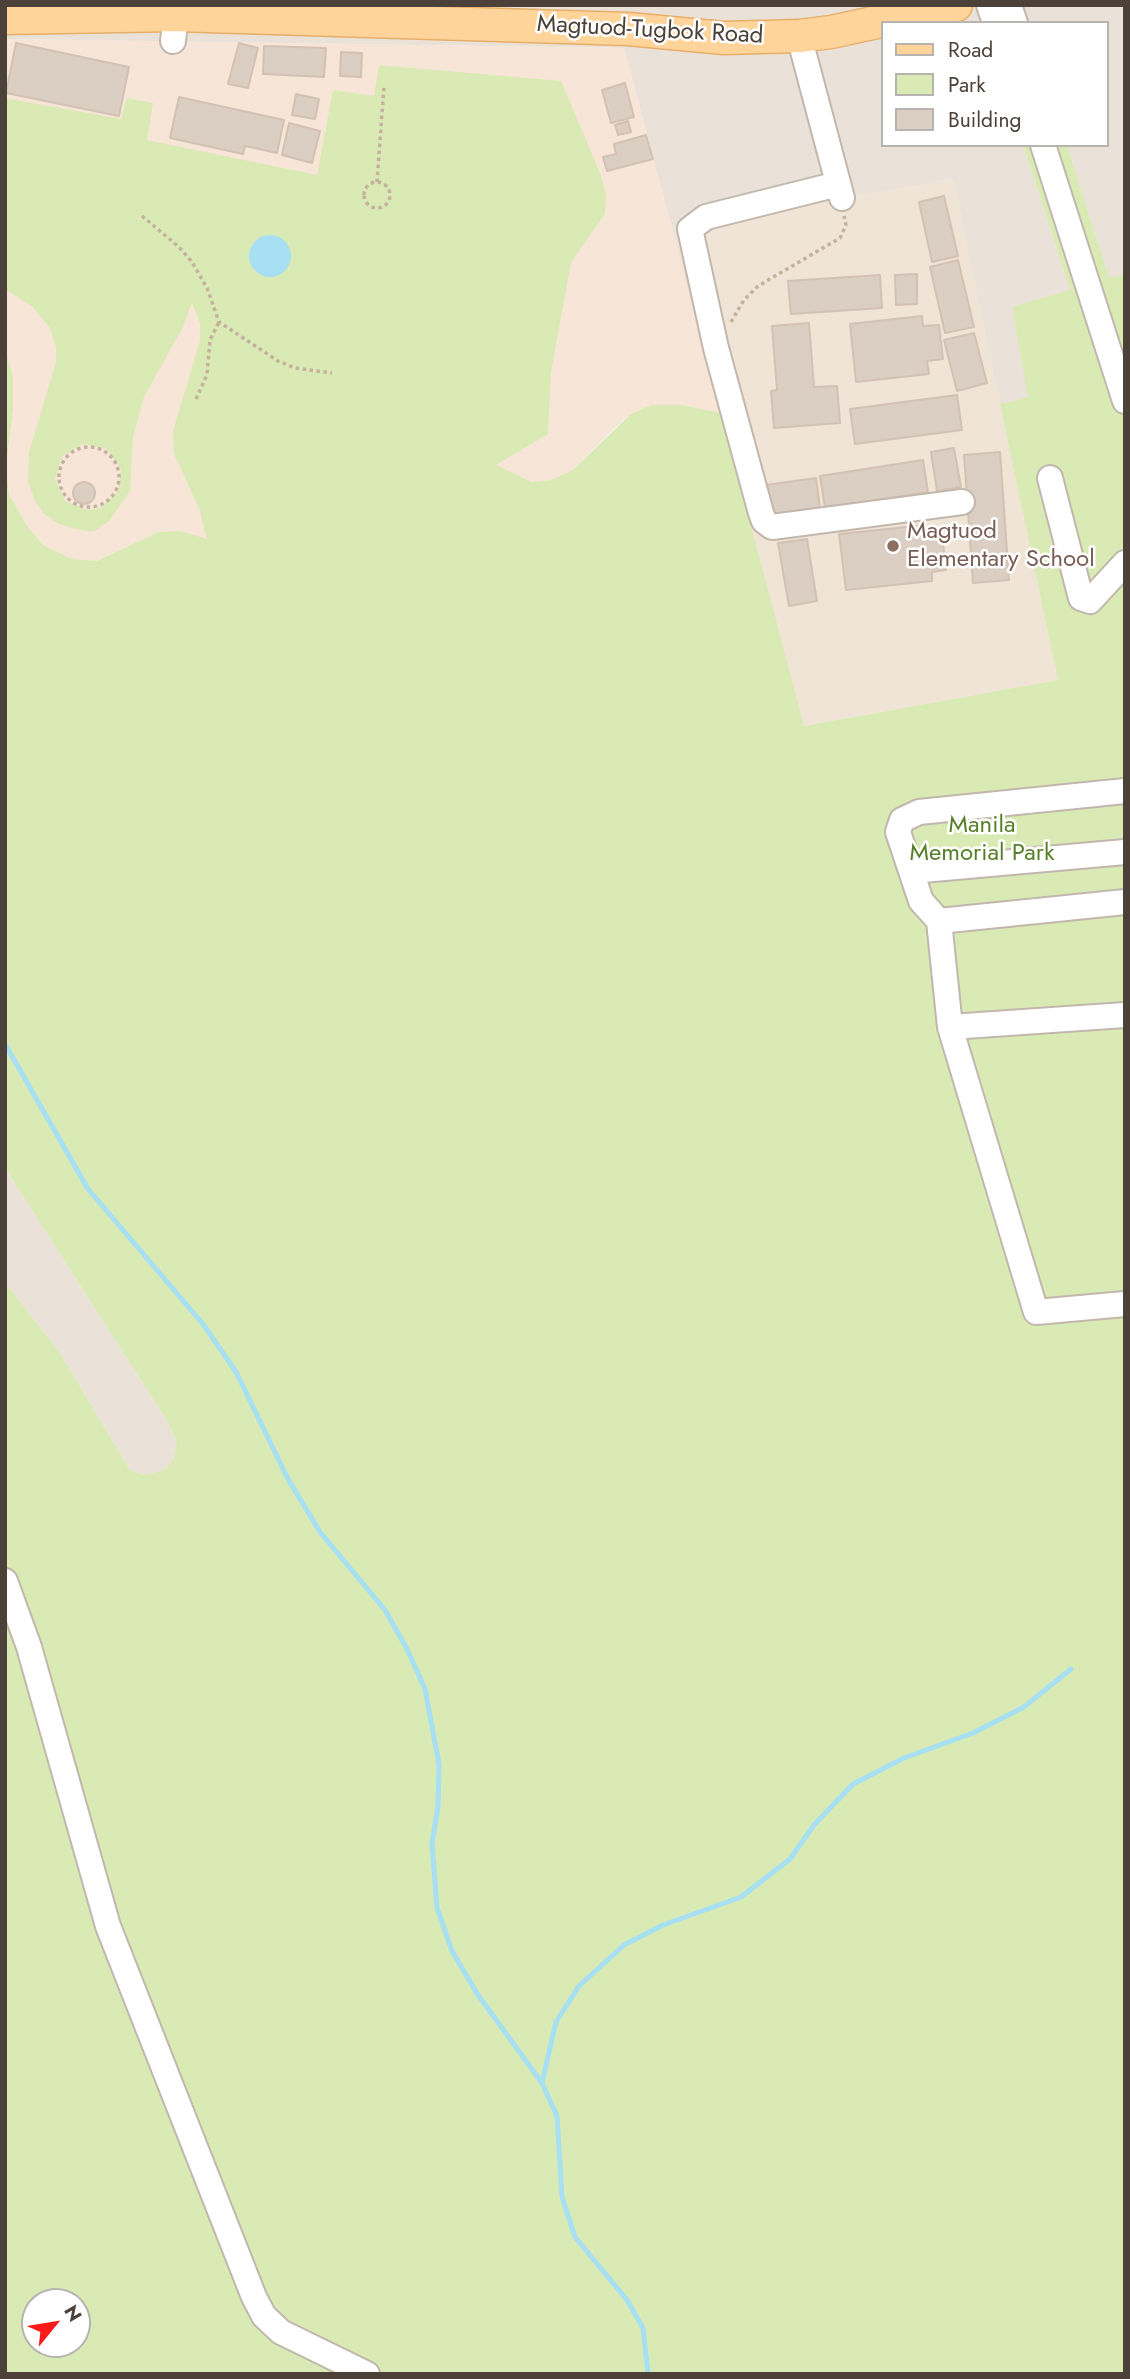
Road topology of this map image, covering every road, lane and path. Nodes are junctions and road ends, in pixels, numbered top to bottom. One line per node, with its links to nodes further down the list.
1 (956, 5): 3 (main road, Magtuod-Tugbok Road)
2 (5, 18): 3 (main road, Magtuod-Tugbok Road)
3 (799, 36): 10 (street)
4 (384, 87): 6 (path)
5 (1044, 147): 11 (street)
6 (377, 182): 6 (path)
7 (142, 216): 9 (path)
8 (839, 238): 10 (path)
9 (219, 322): 12 (path); 13 (path)
10 (716, 348): 17 (street)
11 (1117, 352): 14 (street)
12 (331, 373)
13 (196, 398)
14 (1125, 401)
15 (95, 447): 15 (path)
16 (1050, 478): 18 (street)
17 (962, 502)
18 (1125, 563)
19 (1125, 791): 21 (street)
20 (1125, 852): 21 (street)
21 (911, 871): 23 (street)
22 (1125, 902): 23 (street)
23 (939, 921): 25 (street)
24 (1125, 1015): 25 (street)
25 (950, 1027): 26 (street)
26 (1125, 1304)
27 (5, 1581): 28 (street)
28 (367, 2374)

